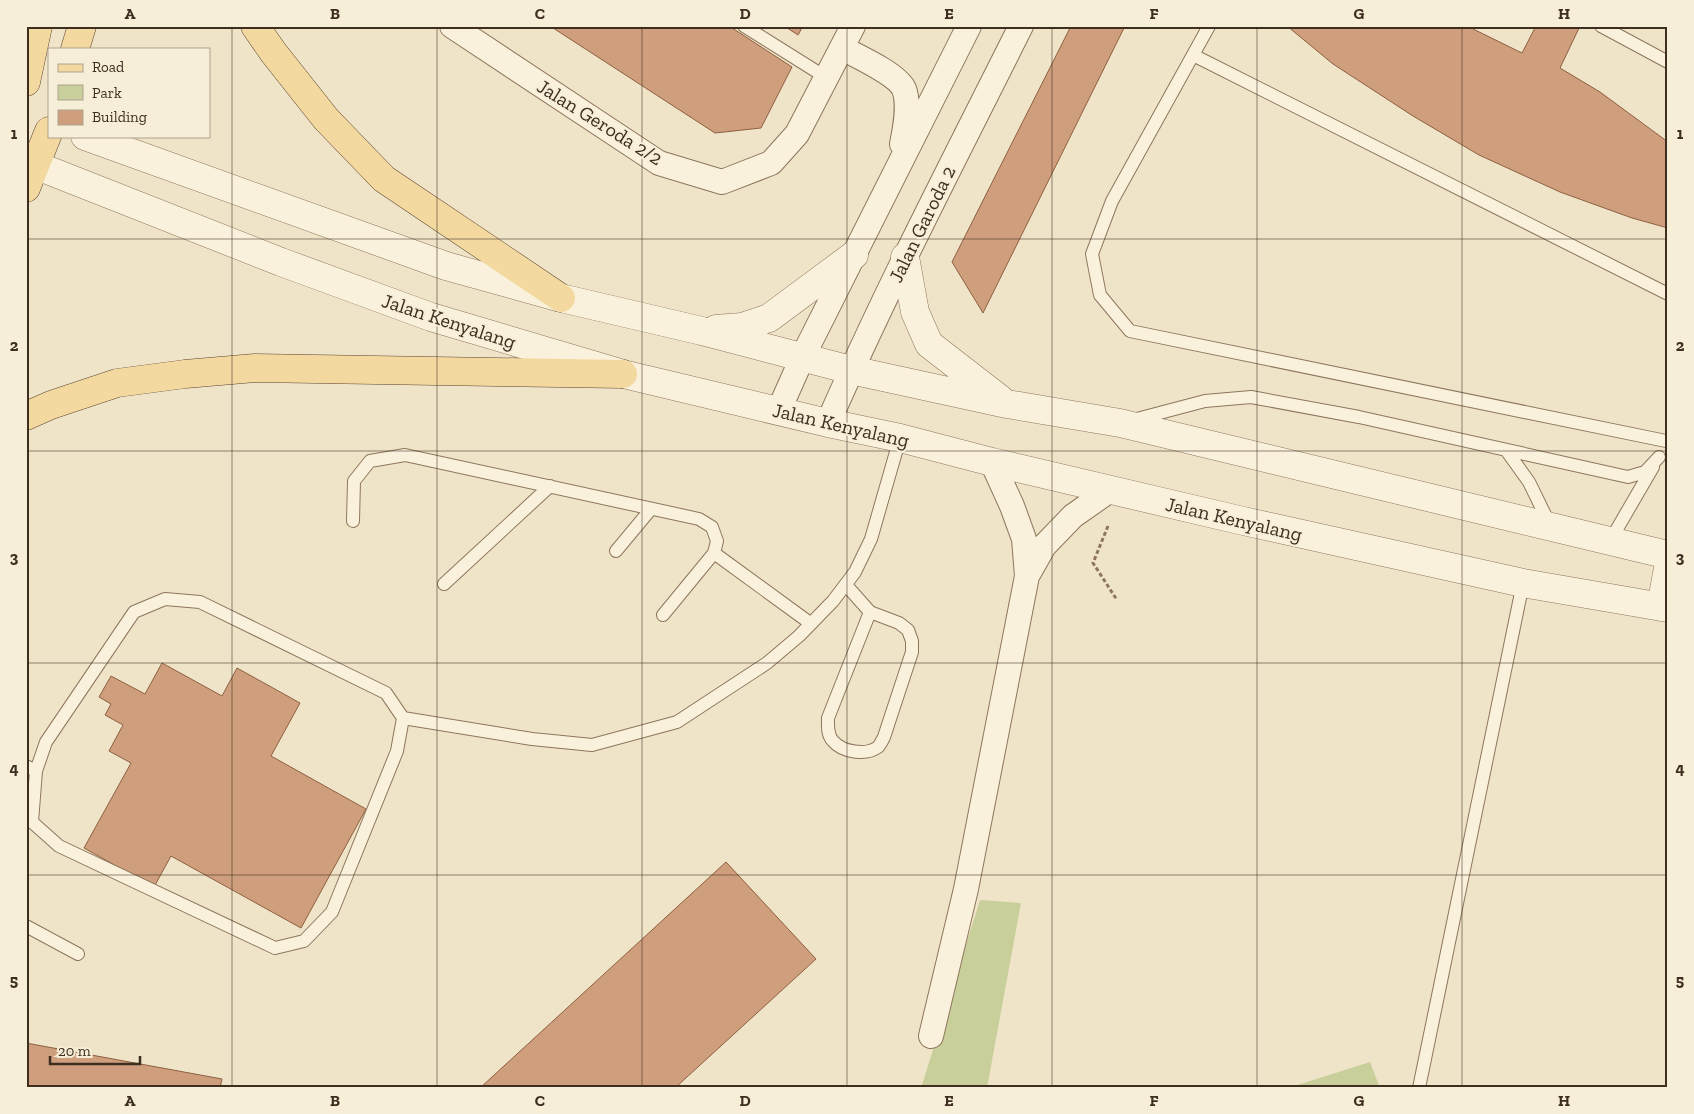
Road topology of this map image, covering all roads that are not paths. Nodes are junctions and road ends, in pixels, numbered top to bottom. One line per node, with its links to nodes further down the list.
1 (33, 26): 12 (main road)
2 (38, 26): 18 (main road)
3 (82, 26): 13 (main road)
4 (254, 26): 28 (main road)
5 (452, 26): 17 (street, Jalan Geroda 2/2)
6 (744, 26): 17 (lane)
7 (853, 26): 14 (street, Jalan Geroda 2/2)
8 (969, 26): 23 (street)
9 (1020, 26): 26 (street, Jalan Garoda 2)
10 (1209, 26): 15 (lane)
11 (1602, 26): 16 (lane)
12 (26, 43)
13 (75, 48)
14 (842, 48): 17 (street, Jalan Geroda 2/2); 23 (street)
15 (1193, 55): 27 (lane); 39 (lane)
16 (1668, 62)
17 (827, 78)
18 (26, 82)
19 (48, 125): 20 (main road)
20 (26, 129)
21 (48, 133): 24 (main road)
22 (91, 138): 28 (street)
23 (898, 164): 25 (street)
24 (29, 169): 32 (street, Jalan Kenyalang)
25 (854, 255): 29 (street); 30 (street)
26 (905, 257): 31 (street, Jalan Garoda 2); 33 (street)
27 (1668, 294)
28 (561, 298): 29 (street)
29 (702, 331): 30 (street)
30 (803, 356): 31 (street); 34 (street)
31 (851, 370): 33 (street); 36 (street, Jalan Garoda 2)
32 (623, 374): 34 (street, Jalan Kenyalang); 35 (main road)
33 (1007, 404): 37 (street)
34 (779, 410): 36 (street, Jalan Kenyalang)
35 (26, 416)
36 (828, 423): 38 (street, Jalan Kenyalang)
37 (1120, 423): 40 (lane); 47 (street)
38 (900, 438): 42 (street, Jalan Kenyalang); 56 (lane)
39 (1667, 440): 41 (lane)
40 (1506, 450): 41 (lane); 47 (lane)
41 (1659, 457): 48 (lane)
42 (992, 462): 44 (street, Jalan Kenyalang); 53 (street)
43 (550, 486): 45 (lane); 46 (lane); 55 (lane)
44 (1116, 491): 53 (street); 54 (street, Jalan Kenyalang)
45 (651, 508): 49 (lane); 50 (lane)
46 (353, 521)
47 (1550, 527): 48 (street)
48 (1610, 541): 51 (street)
49 (616, 551)
50 (714, 553): 59 (lane); 60 (lane)
51 (1668, 555)
52 (1668, 568): 57 (street)
53 (1027, 576): 66 (street)
54 (1523, 583): 57 (street, Jalan Kenyalang); 67 (lane)
55 (444, 584)
56 (846, 584): 58 (lane); 60 (lane)
57 (1665, 608)
58 (870, 612): 58 (lane)
59 (663, 614)
60 (810, 623): 61 (lane)
61 (404, 718): 62 (lane); 62 (lane)
62 (31, 768): 63 (lane)
63 (26, 785)
64 (26, 926): 65 (lane)
65 (78, 954)
66 (931, 1036)
67 (1419, 1088)

